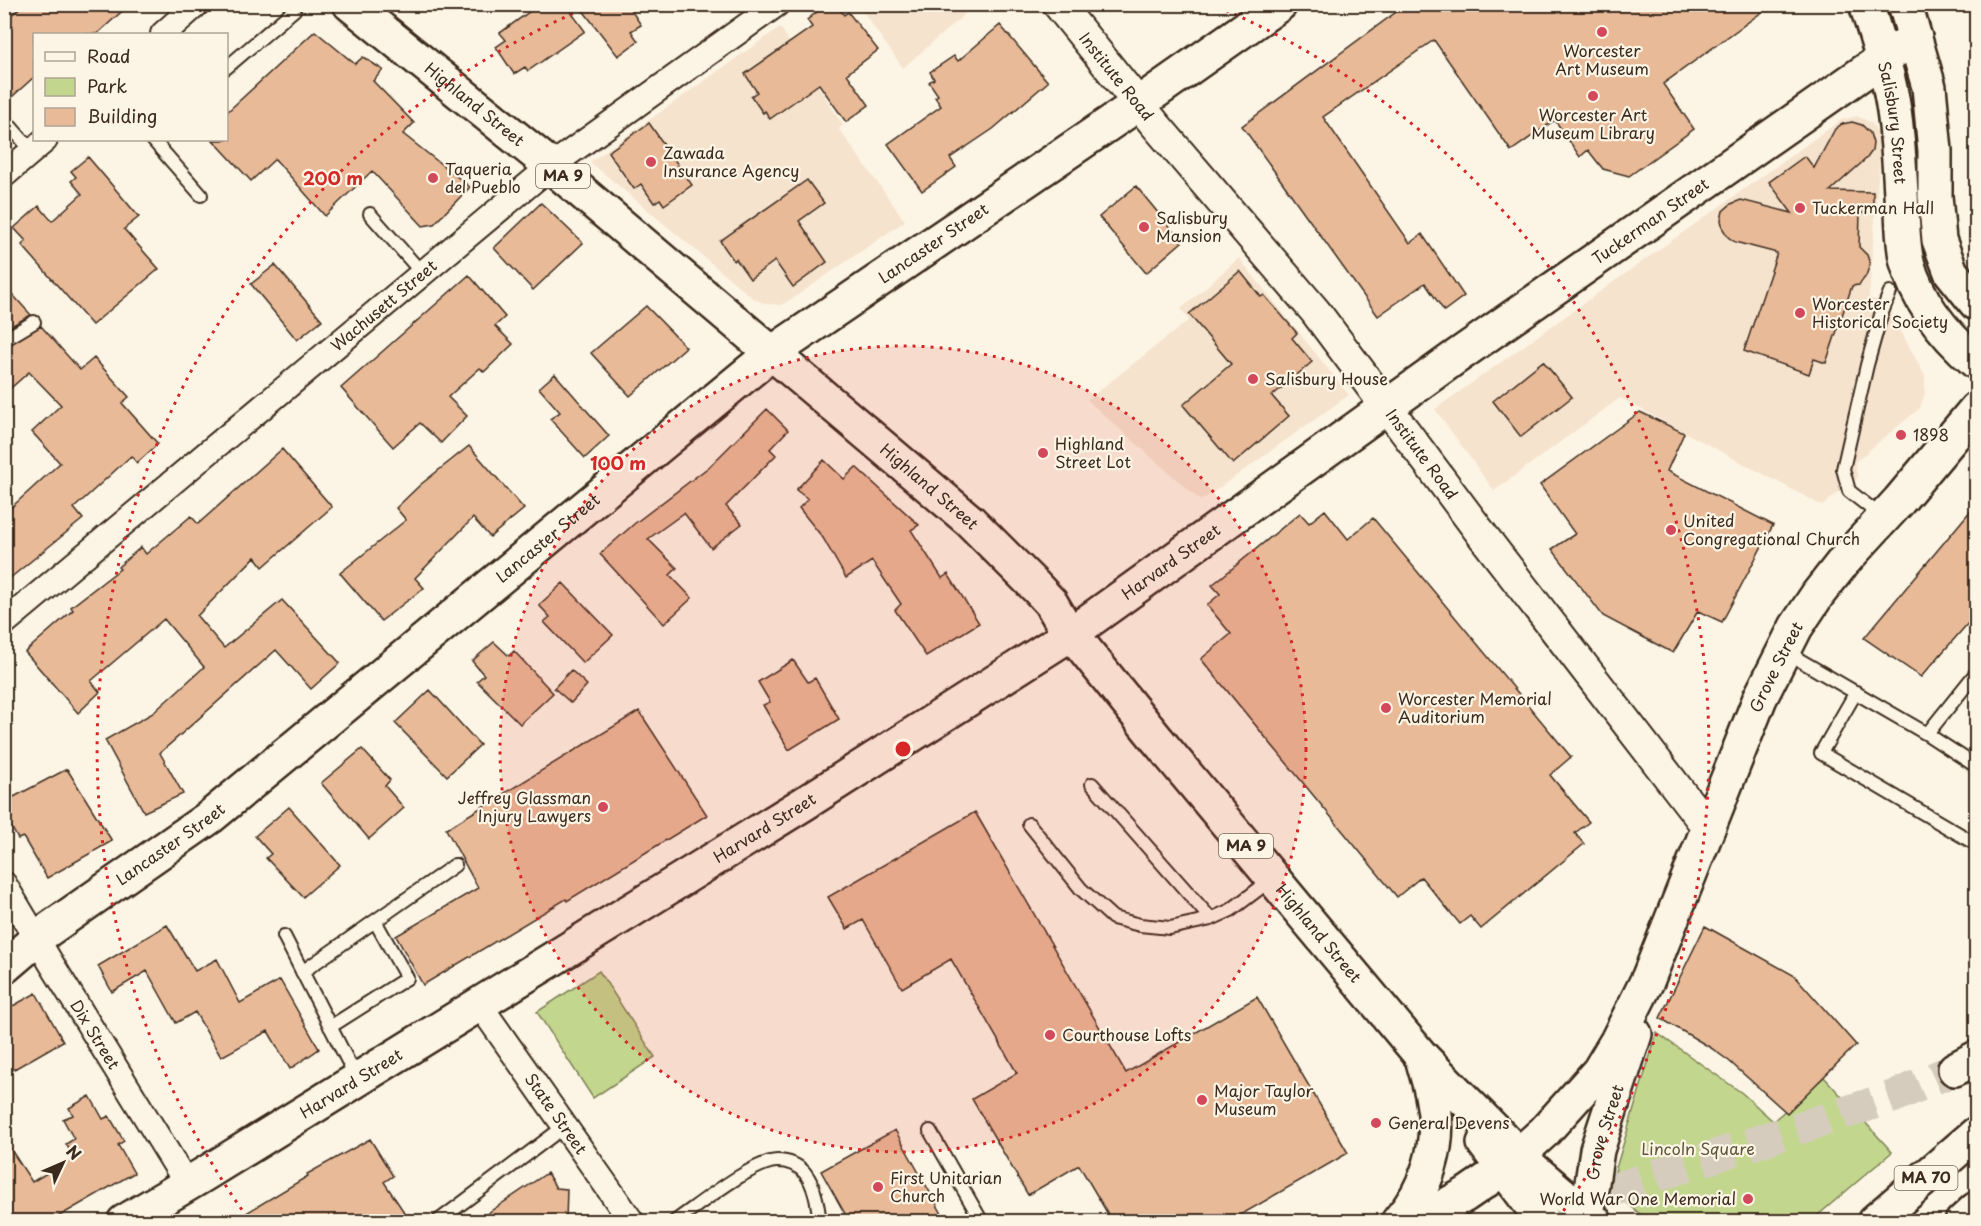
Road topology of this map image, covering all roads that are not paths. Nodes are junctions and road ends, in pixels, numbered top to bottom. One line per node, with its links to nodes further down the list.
1 (197, 4): 9 (street)
2 (350, 4): 17 (main road, Highland Street / MA 9)
3 (777, 4): 17 (street, Wachusett Street)
4 (1058, 4): 13 (street, Institute Road)
5 (1280, 4): 13 (main road, Lancaster Street)
6 (1866, 4): 11 (main road, Salisbury Street)
7 (1905, 4): 10 (main road)
8 (294, 10): 12 (lane)
9 (164, 33)
10 (1915, 38): 11 (main road, Tuckerman Street); 23 (main road)
11 (1881, 60): 27 (main road, Salisbury Street); 28 (main road, Tuckerman Street)
12 (228, 66)
13 (1138, 104): 26 (main road, Lancaster Street); 28 (street, Institute Road)
14 (4, 119): 16 (lane)
15 (154, 141): 19 (lane)
16 (38, 145): 18 (street)
17 (551, 166): 21 (street, Wachusett Street); 26 (main road, Highland Street / MA 9)
18 (4, 175)
19 (201, 195)
20 (370, 214): 21 (lane)
21 (422, 273): 31 (street, Wachusett Street)
22 (1890, 292): 30 (lane)
23 (1977, 303)
24 (34, 322): 25 (lane)
25 (4, 340)
26 (772, 353): 32 (main road, Highland Street / MA 9); 48 (main road, Lancaster Street)
27 (1977, 362)
28 (1387, 407): 32 (main road, Harvard Street); 40 (street, Institute Road)
29 (1977, 409): 30 (main road, Grove Street)
30 (1883, 518): 33 (main road, Grove Street)
31 (4, 623)
32 (1072, 633): 43 (main road, Highland Street / MA 9); 52 (main road, Harvard Street)
33 (1783, 651): 35 (lane); 40 (main road, Grove Street)
34 (1977, 673): 36 (lane)
35 (1856, 692): 36 (lane); 41 (lane)
36 (1927, 734): 37 (lane)
37 (1977, 766)
38 (1092, 784): 45 (lane)
39 (1029, 824): 45 (lane)
40 (1708, 828): 50 (main road, Grove Street)
41 (1977, 844)
42 (455, 865): 46 (lane)
43 (1273, 878): 45 (lane); 54 (main road, Highland Street / MA 9)
44 (4, 884): 48 (street, Dix Street)
45 (1211, 919)
46 (375, 921): 51 (lane); 53 (lane)
47 (284, 936): 51 (lane)
48 (36, 939): 49 (main road, Lancaster Street); 60 (street, Dix Street)
49 (4, 967)
50 (1651, 971): 59 (main road, Grove Street); 63 (main road, Grove Street)
51 (302, 972): 53 (lane)
52 (479, 1004): 55 (main road, Harvard Street); 56 (street, State Street)
53 (330, 1027): 55 (lane)
54 (1422, 1057): 59 (main road, Highland Street / MA 9); 70 (main road)
55 (357, 1080): 60 (main road, Harvard Street)
56 (565, 1126): 65 (lane); 66 (street, State Street)
57 (930, 1131): 69 (lane)
58 (1977, 1134): 72 (main road, MA 70)
59 (1511, 1162): 62 (main road, Grove Street); 63 (main road, MA 9); 71 (main road, MA 9)
60 (187, 1184): 64 (main road, Harvard Street)
61 (1977, 1209): 73 (main road)
62 (1441, 1217)
63 (1588, 1219)
64 (124, 1221)
65 (437, 1221)
66 (632, 1221)
67 (674, 1221): 68 (lane)
68 (820, 1221)
69 (982, 1221)
70 (1398, 1221)
71 (1544, 1221)
72 (1875, 1221)
73 (1962, 1221)

